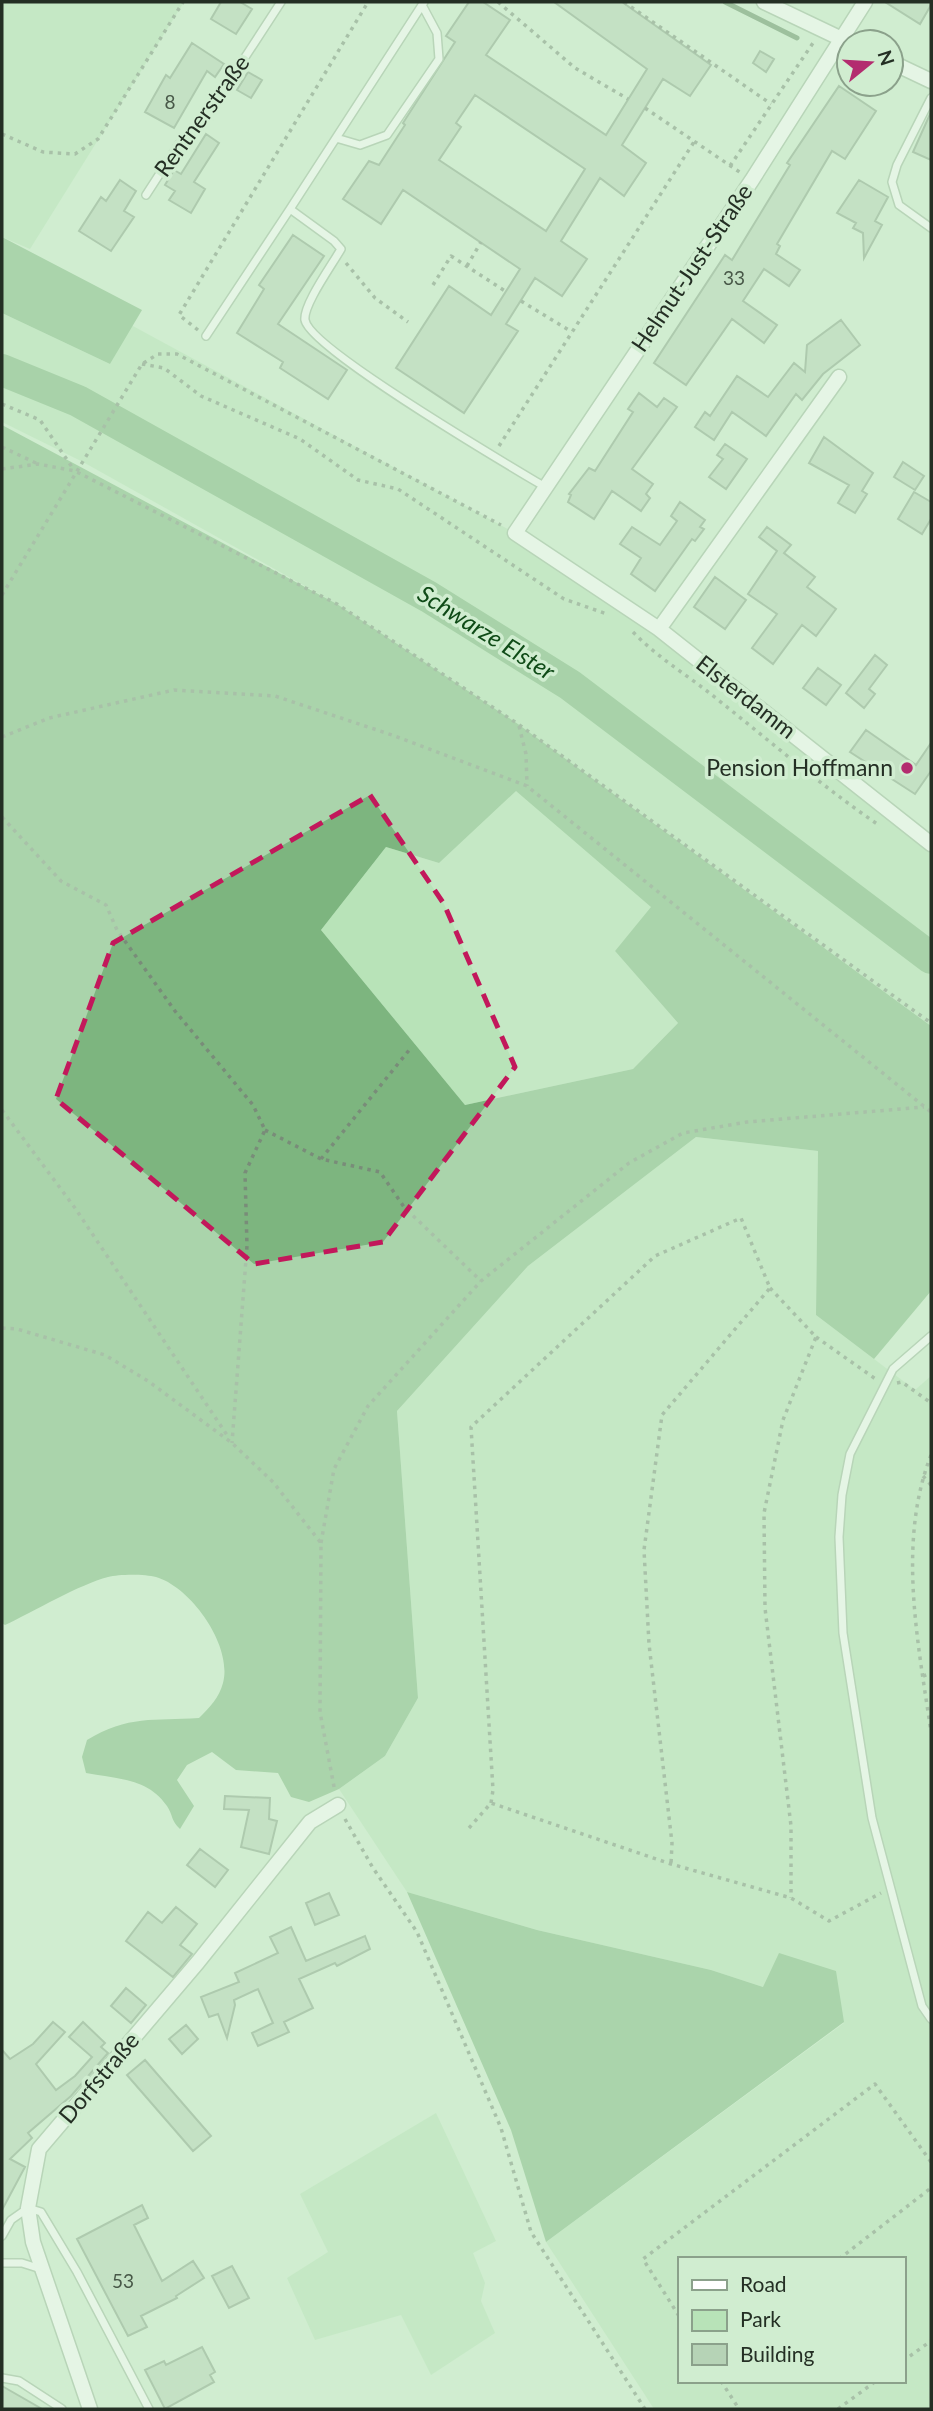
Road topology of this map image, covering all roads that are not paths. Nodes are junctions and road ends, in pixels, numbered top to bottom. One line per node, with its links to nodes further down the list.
1 (281, 2): 12 (lane, Rentnerstraße)
2 (764, 2): 6 (street)
3 (865, 2): 5 (street, Helmut-Just-Straße)
4 (423, 4): 11 (lane); 11 (lane)
5 (852, 28)
6 (835, 36)
7 (835, 56): 17 (street, Helmut-Just-Straße)
8 (905, 69): 9 (street)
9 (931, 82)
10 (931, 99): 14 (lane)
11 (336, 138): 13 (lane)
12 (146, 195)
13 (290, 209): 15 (lane); 17 (lane)
14 (931, 228)
15 (206, 336)
16 (839, 377): 19 (street)
17 (545, 487): 18 (street, Helmut-Just-Straße)
18 (515, 533): 19 (street, Elsterdamm)
19 (659, 629): 20 (street, Elsterdamm)
20 (931, 844)
21 (931, 1336): 23 (lane)
22 (338, 1805): 24 (street, Dorfstraße)
23 (931, 2019)
24 (28, 2208): 25 (lane); 27 (street, Dorfstraße); 31 (lane)
25 (2, 2236)
26 (2, 2263): 27 (lane)
27 (41, 2269): 30 (street, Dorfstraße)
28 (2, 2378): 29 (lane)
29 (62, 2409)
30 (90, 2409)
31 (149, 2409)

